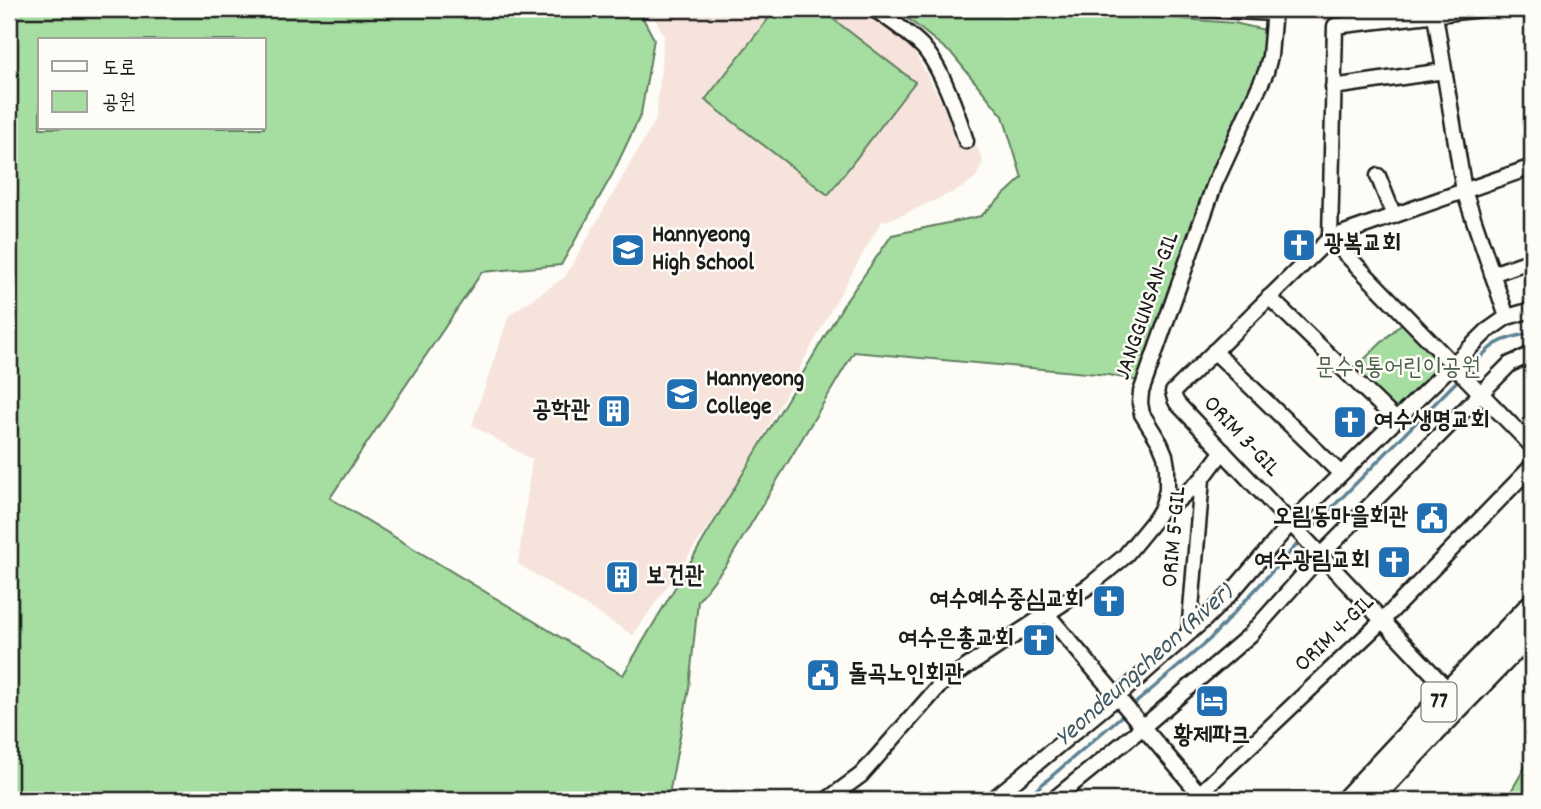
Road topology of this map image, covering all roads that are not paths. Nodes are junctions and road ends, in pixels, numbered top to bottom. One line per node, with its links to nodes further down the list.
1 (874, 9): 8 (street)
2 (1205, 9): 4 (street, JANGGUNSAN-GIL)
3 (1481, 9): 5 (street)
4 (1273, 11): 29 (street, JANGGUNSAN-GIL)
5 (1435, 15): 6 (street); 7 (street)
6 (1444, 71): 7 (street); 11 (street)
7 (1333, 87): 13 (street)
8 (966, 141)
9 (1532, 167): 11 (street)
10 (1378, 176): 12 (street)
11 (1464, 191): 12 (street); 15 (street)
12 (1394, 216): 13 (street)
13 (1330, 238): 16 (street, ORIM 3-GIL); 21 (street)
14 (1532, 260): 15 (street)
15 (1492, 274): 18 (street)
16 (1269, 297): 19 (street, ORIM 3-GIL); 23 (street)
17 (1532, 310): 18 (street)
18 (1507, 317): 21 (street, ORIM 5-GIL)
19 (1214, 351): 25 (street, ORIM 3-GIL); 27 (street, ORIM 3-GIL)
20 (1532, 354): 22 (street)
21 (1453, 364): 22 (street); 23 (street, ORIM 5-GIL)
22 (1481, 393): 24 (street); 31 (street)
23 (1395, 420): 27 (street, ORIM 5-GIL)
24 (1532, 446)
25 (1223, 451): 28 (street, ORIM 5-GIL); 30 (street, ORIM 3-GIL)
26 (1532, 466): 34 (street, ORIM 4-GIL)
27 (1341, 474): 30 (street, ORIM 5-GIL)
28 (1202, 479): 29 (street); 36 (street, ORIM 5-GIL)
29 (1162, 508): 33 (street, JANGGUNSAN-GIL)
30 (1291, 523): 31 (street, ORIM 3-GIL); 36 (street, ORIM 5-GIL)
31 (1321, 555): 34 (street); 39 (street)
32 (1532, 605): 37 (main road, 77)
33 (1046, 613): 38 (street); 41 (street, JANGGUNSAN-GIL)
34 (1383, 620): 37 (street); 40 (street, ORIM 4-GIL)
35 (1532, 631): 45 (main road, 77)
36 (1189, 633): 38 (street, ORIM 5-GIL)
37 (1449, 691): 44 (main road, 77)
38 (1117, 697): 39 (street); 42 (street, ORIM 5-GIL)
39 (1143, 727): 40 (street); 43 (street)
40 (1199, 798)
41 (827, 800)
42 (992, 800)
43 (1053, 800)
44 (1347, 800)
45 (1370, 800)

